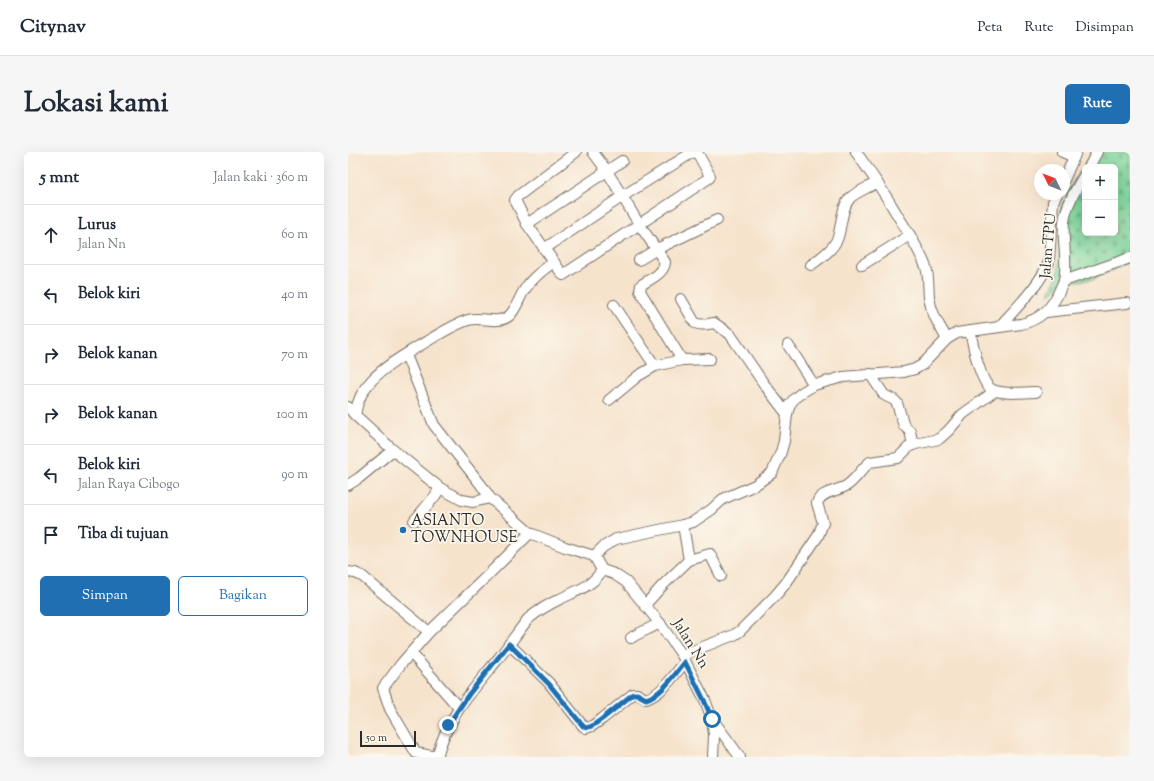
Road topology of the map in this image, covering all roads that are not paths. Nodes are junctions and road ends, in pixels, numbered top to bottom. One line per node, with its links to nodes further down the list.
1 (576, 152): 18 (street)
2 (594, 152): 12 (street)
3 (693, 152): 15 (street)
4 (697, 152): 19 (street)
5 (856, 152): 14 (street)
6 (1062, 152): 8 (street)
7 (1097, 152): 10 (street)
8 (1075, 155): 11 (street)
9 (622, 161): 12 (street)
10 (1091, 164)
11 (1070, 166)
12 (607, 171): 15 (street); 18 (street)
13 (1082, 179): 28 (street, Jalan TPU)
14 (877, 182): 20 (street); 26 (street)
15 (623, 196): 19 (street); 21 (street)
16 (1054, 200): 33 (street)
17 (717, 220): 22 (street)
18 (527, 224): 21 (street)
19 (639, 224): 22 (street); 25 (street)
20 (910, 235): 27 (street); 35 (street)
21 (544, 249): 25 (street)
22 (657, 249): 24 (street); 39 (street)
23 (1130, 258): 28 (street)
24 (639, 260)
25 (554, 262): 37 (street)
26 (811, 264)
27 (862, 265)
28 (1064, 281): 32 (street, Jalan TPU)
29 (681, 299): 47 (street)
30 (1128, 303): 32 (street)
31 (614, 305): 40 (street)
32 (1046, 312): 33 (street, Jalan TPU)
33 (999, 327): 34 (street, Jalan TPU)
34 (970, 331): 35 (street, Jalan TPU); 43 (street)
35 (947, 339): 41 (street)
36 (788, 345): 42 (street)
37 (406, 354): 48 (street); 53 (street)
38 (710, 359): 39 (street)
39 (682, 360): 40 (street)
40 (655, 366): 45 (street)
41 (870, 374): 42 (street); 49 (street)
42 (814, 385): 47 (street)
43 (995, 391): 44 (street); 49 (street)
44 (1036, 392)
45 (609, 400)
46 (348, 407): 48 (street)
47 (787, 414): 55 (street)
48 (355, 415): 50 (street)
49 (913, 445): 68 (street)
50 (393, 450): 51 (street); 52 (street)
51 (348, 485)
52 (440, 488): 53 (street); 54 (street)
53 (490, 498): 56 (street)
54 (414, 521)
55 (683, 525): 57 (street); 58 (street)
56 (530, 533): 57 (street); 64 (street)
57 (594, 556): 59 (street)
58 (689, 560): 61 (street); 62 (street)
59 (602, 570): 62 (street, Jalan Nn); 66 (street)
60 (348, 572): 64 (street)
61 (721, 576)
62 (645, 605): 63 (street, Jalan Nn)
63 (660, 623): 65 (street); 68 (street, Jalan Nn)
64 (429, 632): 67 (street)
65 (631, 638)
66 (509, 644): 68 (street); 69 (street)
67 (411, 653): 69 (street); 71 (street)
68 (684, 658): 70 (street, Jalan Nn)
69 (459, 708): 71 (street)
70 (712, 719): 72 (street, Jalan Nn); 73 (street)
71 (437, 757)
72 (713, 757)
73 (740, 757)

